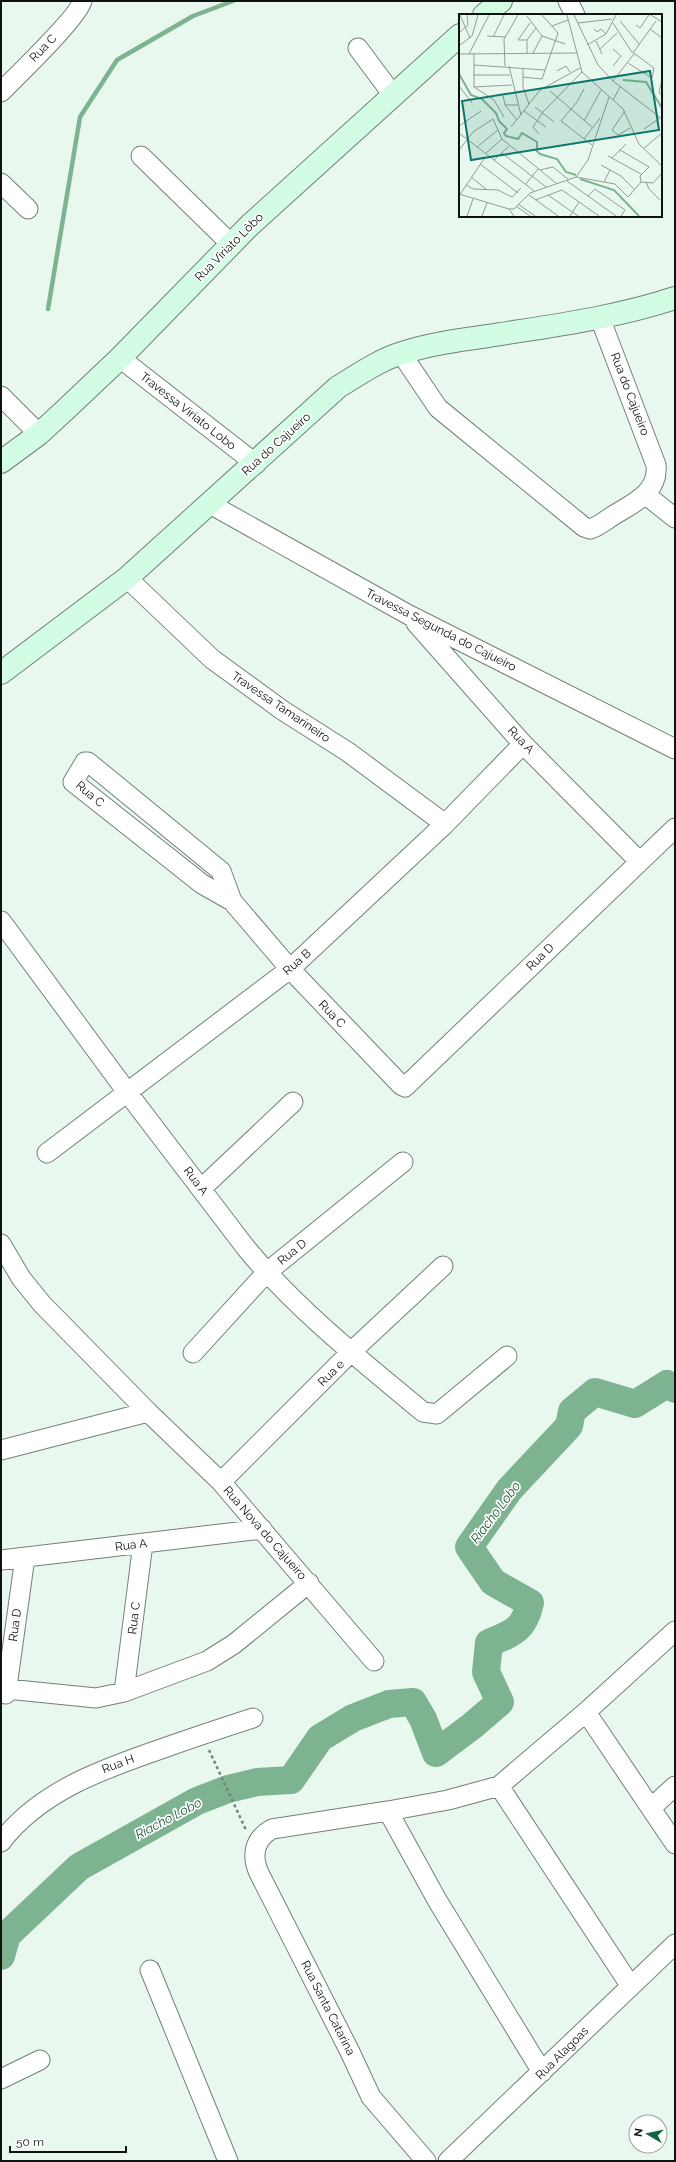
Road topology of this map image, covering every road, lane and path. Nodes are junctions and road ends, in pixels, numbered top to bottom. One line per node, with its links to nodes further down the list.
1 (82, 1): 8 (street, Rua C)
2 (500, 1): 4 (street)
3 (568, 1): 5 (street)
4 (485, 14)
5 (574, 14)
6 (459, 36): 9 (street, Rua Viriato Lôbo)
7 (358, 48): 9 (street)
8 (1, 92)
9 (393, 95): 13 (street, Rua Viriato Lôbo)
10 (142, 156): 13 (street)
11 (1, 183): 12 (street)
12 (28, 209)
13 (231, 244): 17 (street, Rua Viriato Lôbo)
14 (675, 298): 15 (street, Rua do Cajueiro)
15 (600, 318): 16 (street, Rua do Cajueiro); 22 (street, Rua do Cajueiro)
16 (401, 353): 21 (street, Rua do Cajueiro); 22 (street)
17 (120, 358): 19 (street, Rua Viriato Lôbo); 21 (street, Travessa Viriato Lobo)
18 (1, 396): 19 (street)
19 (39, 434): 20 (street, Rua Viriato Lôbo)
20 (1, 462)
21 (256, 464): 23 (street, Rua do Cajueiro)
22 (646, 494): 24 (street)
23 (210, 504): 25 (street, Rua do Cajueiro); 26 (street, Travessa Segunda do Cajueiro)
24 (675, 518)
25 (127, 578): 27 (street, Rua do Cajueiro); 30 (street, Travessa Tamarineiro)
26 (409, 615): 28 (street, Rua A); 29 (street, Travessa Segunda do Cajueiro)
27 (1, 673)
28 (523, 744): 30 (street, Rua B); 34 (street, Rua A)
29 (675, 749)
30 (445, 824): 37 (street, Rua B)
31 (675, 828): 34 (street, Rua D)
32 (174, 832): 33 (street); 33 (street, Rua C); 35 (street, Rua C)
33 (158, 849): 35 (street, Rua C)
34 (639, 861): 38 (street, Rua D)
35 (232, 901): 37 (street, Rua C)
36 (1, 921): 39 (street, Rua A)
37 (290, 969): 38 (street, Rua C); 39 (street, Rua B)
38 (405, 1087)
39 (127, 1092): 41 (street, Rua B); 43 (street, Rua A)
40 (293, 1102): 43 (street)
41 (47, 1153)
42 (403, 1162): 46 (street, Rua D)
43 (202, 1188): 46 (street, Rua A)
44 (1, 1244): 50 (street, Rua Nova do Cajueiro)
45 (443, 1266): 47 (street, Rua e)
46 (266, 1273): 47 (street, Rua A); 48 (street, Rua D)
47 (351, 1352): 49 (street, Rua A); 52 (street, Rua e)
48 (193, 1353)
49 (507, 1356)
50 (148, 1412): 51 (street); 52 (street, Rua Nova do Cajueiro)
51 (1, 1450)
52 (221, 1482): 53 (street, Rua Nova do Cajueiro)
53 (262, 1529): 54 (street, Rua A); 57 (street, Rua Nova do Cajueiro)
54 (143, 1543): 55 (street, Rua A); 60 (street, Rua C)
55 (25, 1557): 56 (street, Rua A); 60 (street, Rua D)
56 (1, 1560)
57 (309, 1583): 59 (street, Rua Nova do Cajueiro); 60 (street)
58 (675, 1631): 61 (street)
59 (374, 1661)
60 (124, 1692)
61 (586, 1712): 64 (street); 66 (street)
62 (253, 1718): 63 (street, Rua H)
63 (202, 1735): 68 (street, Rua H); 69 (path)
64 (499, 1786): 67 (street); 73 (street)
65 (675, 1786): 66 (street)
66 (651, 1808): 70 (street)
67 (388, 1811): 69 (street); 75 (street)
68 (1, 1842)
69 (256, 1843): 78 (street, Rua Santa Catarina)
70 (675, 1844)
71 (675, 1944): 73 (street, Rua Alagoas)
72 (150, 1970): 77 (street)
73 (630, 1985): 75 (street, Rua Alagoas)
74 (40, 2060): 76 (street)
75 (542, 2072): 79 (street, Rua Alagoas)
76 (1, 2078)
77 (228, 2161)
78 (426, 2161)
79 (448, 2161)

